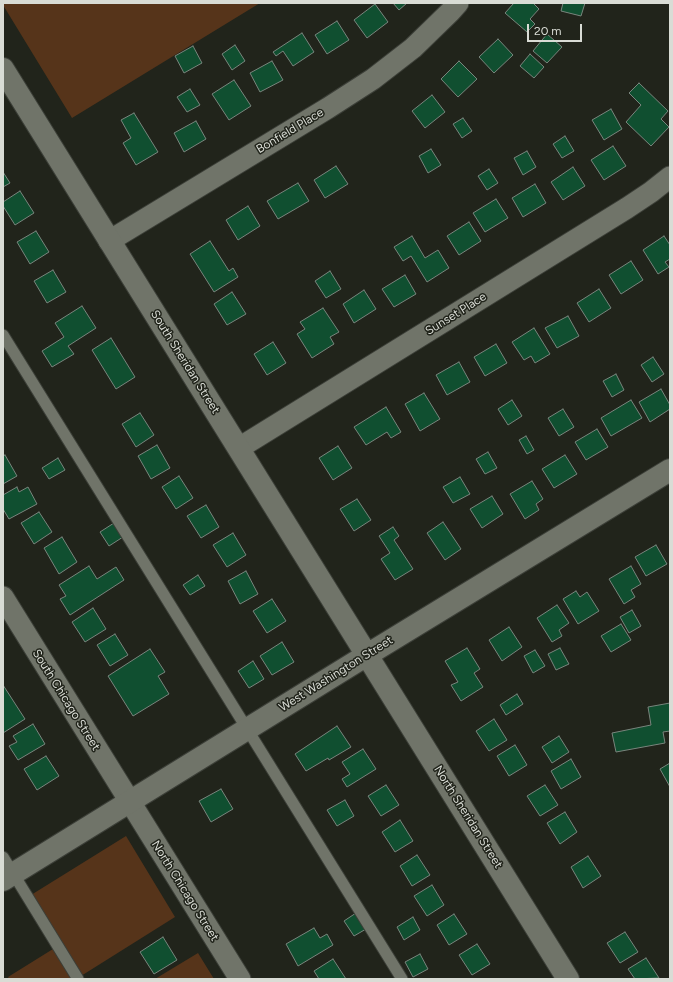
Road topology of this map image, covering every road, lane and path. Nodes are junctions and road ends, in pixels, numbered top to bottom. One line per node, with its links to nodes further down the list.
1 (458, 3): 4 (street, Bonfield Place)
2 (3, 69): 4 (street, South Sheridan Street)
3 (670, 178): 6 (street, Sunset Place)
4 (109, 241): 6 (street, South Sheridan Street)
5 (4, 338): 10 (lane)
6 (239, 448): 9 (street, South Sheridan Street)
7 (670, 470): 9 (street, West Washington Street)
8 (3, 597): 11 (street, South Chicago Street)
9 (367, 655): 10 (street, West Washington Street); 16 (street, North Sheridan Street)
10 (248, 729): 11 (street, West Washington Street); 15 (lane)
11 (130, 803): 12 (street, West Washington Street); 14 (street, North Chicago Street)
12 (6, 870): 13 (lane)
13 (78, 979)
14 (240, 979)
15 (402, 979)
16 (568, 979)

